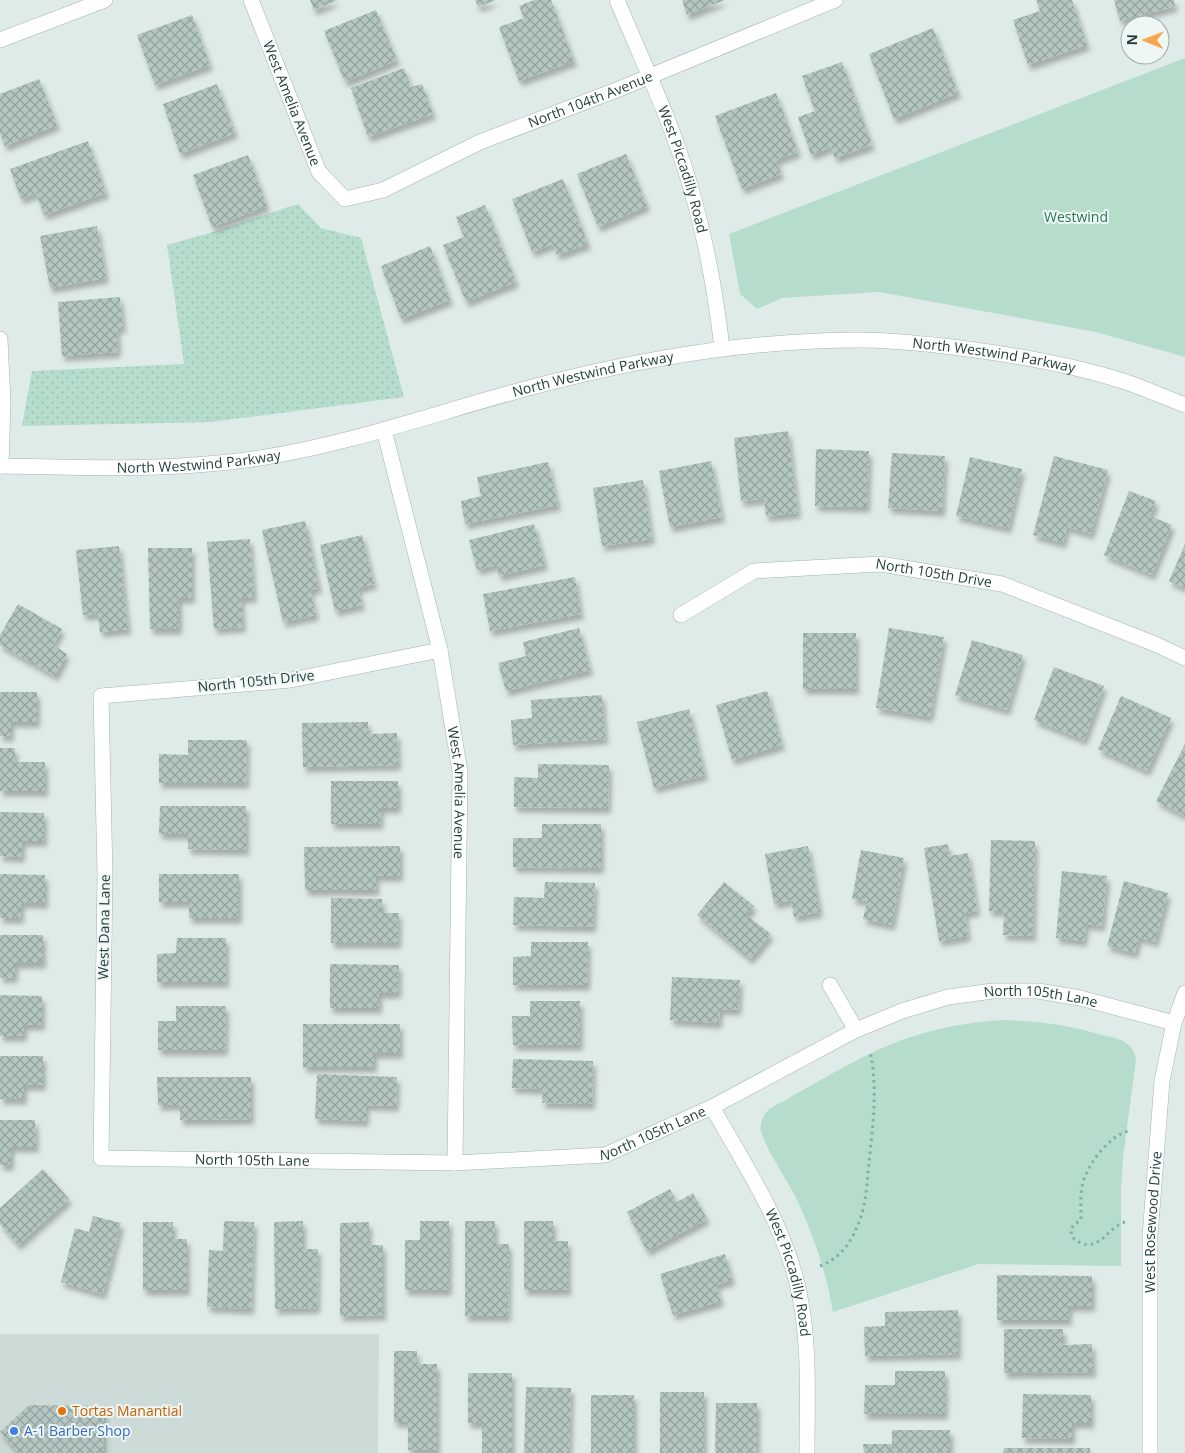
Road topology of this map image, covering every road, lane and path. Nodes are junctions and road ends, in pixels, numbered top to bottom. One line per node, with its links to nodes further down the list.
1 (105, 0): 5 (street)
2 (251, 0): 7 (street, West Amelia Avenue)
3 (617, 0): 6 (street, West Piccadilly Road)
4 (835, 0): 6 (street, North 104th Avenue)
5 (0, 40)
6 (649, 76): 7 (street, North 104th Avenue); 9 (street, West Piccadilly Road)
7 (345, 199)
8 (0, 339): 12 (street)
9 (722, 348): 10 (street, North Westwind Parkway); 11 (street, North Westwind Parkway)
10 (1185, 405)
11 (384, 430): 12 (street, North Westwind Parkway); 14 (street, West Amelia Avenue)
12 (0, 466)
13 (681, 614): 15 (street, North 105th Drive)
14 (440, 650): 16 (street, North 105th Drive); 25 (street, West Amelia Avenue)
15 (1185, 658)
16 (100, 696): 24 (street, West Dana Lane)
17 (830, 984): 20 (street)
18 (1185, 993): 19 (street, West Rosewood Drive)
19 (1174, 1023): 20 (street, North 105th Lane); 29 (street, West Rosewood Drive)
20 (856, 1030): 22 (street, North 105th Lane)
21 (870, 1051): 27 (path)
22 (712, 1107): 25 (street, North 105th Lane); 28 (street, West Piccadilly Road)
23 (1128, 1131): 26 (path)
24 (101, 1158): 25 (street, North 105th Lane)
25 (455, 1163)
26 (1125, 1222)
27 (820, 1266)
28 (807, 1453)
29 (1150, 1453)

